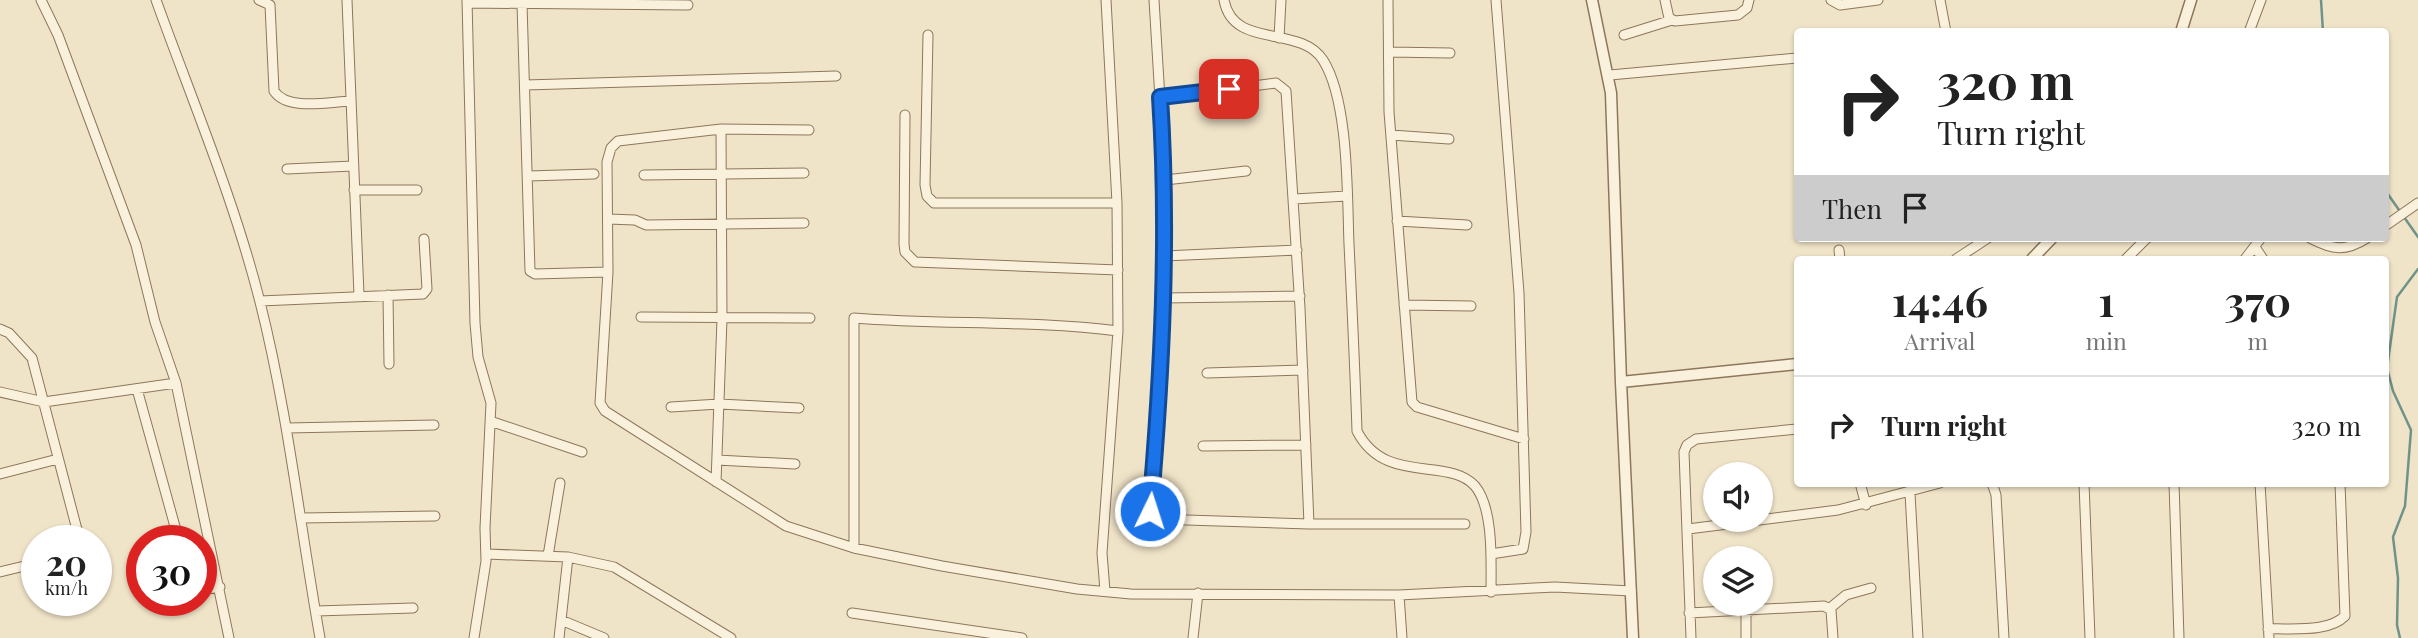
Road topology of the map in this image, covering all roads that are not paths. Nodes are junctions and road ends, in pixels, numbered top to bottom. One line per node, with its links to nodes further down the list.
1 (41, 0): 97 (street)
2 (156, 0): 84 (street)
3 (259, 0): 36 (street)
4 (347, 0): 36 (street)
5 (1106, 0): 55 (street)
6 (1154, 0): 35 (street)
7 (1224, 0): 28 (street)
8 (1281, 0): 28 (street)
9 (1388, 0): 29 (street)
10 (1496, 0): 108 (street)
11 (1592, 0): 32 (street)
12 (1665, 0): 22 (street)
13 (1749, 0): 22 (street)
14 (1831, 0): 15 (street)
15 (1878, 0)
16 (1940, 0): 23 (street)
17 (2191, 0): 24 (street)
18 (2261, 0): 25 (street)
19 (467, 2): 20 (street); 104 (street)
20 (522, 4): 21 (street); 34 (street)
21 (688, 5)
22 (1672, 20): 27 (street)
23 (1944, 28)
24 (2182, 28)
25 (2250, 28)
26 (928, 34): 55 (street)
27 (1624, 35)
28 (1279, 38): 53 (street)
29 (1389, 52): 30 (street); 40 (street)
30 (1450, 53)
31 (1794, 58): 32 (street)
32 (1610, 75): 96 (street)
33 (836, 76): 34 (street)
34 (524, 85): 49 (street)
35 (1160, 97): 50 (street); 54 (street)
36 (350, 101): 42 (street)
37 (905, 115): 78 (street)
38 (721, 129): 39 (street); 45 (street); 57 (street)
39 (809, 130)
40 (1391, 135): 41 (street); 58 (street)
41 (1449, 139)
42 (353, 166): 43 (street); 51 (street)
43 (287, 169)
44 (1246, 171): 50 (street)
45 (723, 173): 46 (street); 48 (street); 61 (street)
46 (804, 173)
47 (594, 174): 49 (street)
48 (644, 175)
49 (528, 176): 79 (street)
50 (1165, 180): 72 (street)
51 (354, 190): 52 (street); 80 (street)
52 (417, 190)
53 (1347, 196): 54 (street); 136 (street)
54 (1294, 199): 71 (street)
55 (1118, 203): 78 (street)
56 (2418, 203): 60 (street)
57 (608, 219): 61 (street); 79 (street)
58 (1397, 221): 62 (street); 85 (street)
59 (804, 223): 61 (street)
60 (2389, 223)
61 (722, 225): 89 (street)
62 (1467, 225)
63 (424, 239): 81 (street)
64 (1983, 242): 73 (street)
65 (2048, 242): 74 (street)
66 (2143, 242): 75 (street)
67 (2258, 242): 70 (street)
68 (2318, 242): 69 (street)
69 (2359, 242)
70 (2255, 247): 76 (street); 77 (street)
71 (1297, 250): 72 (street); 82 (street)
72 (1164, 256): 83 (street)
73 (1961, 256)
74 (2035, 256)
75 (2129, 256)
76 (2248, 256)
77 (2261, 256)
78 (1118, 270): 91 (street)
79 (608, 272): 116 (street)
80 (359, 295): 81 (street); 84 (street)
81 (388, 295): 93 (street)
82 (1300, 296): 83 (street); 94 (street)
83 (1163, 298): 129 (street)
84 (260, 301): 106 (street)
85 (1404, 305): 86 (street); 108 (street)
86 (1471, 306)
87 (641, 317): 89 (street)
88 (810, 318): 89 (street)
89 (722, 319): 101 (street)
90 (0, 329): 100 (street)
91 (1118, 331): 134 (street); 144 (street)
92 (1794, 363): 96 (street)
93 (389, 365)
94 (1303, 370): 95 (street); 109 (street)
95 (1207, 373)
96 (1621, 382): 145 (street)
97 (176, 383): 98 (street); 142 (street)
98 (137, 389): 100 (street); 132 (street)
99 (0, 392): 100 (street)
100 (44, 402): 112 (street)
101 (719, 404): 102 (street); 103 (street); 113 (street)
102 (671, 407)
103 (799, 408)
104 (490, 421): 111 (street); 135 (street)
105 (434, 425): 106 (street)
106 (287, 428): 128 (street)
107 (1794, 429): 133 (street)
108 (1524, 439): 136 (street)
109 (1306, 445): 110 (street); 129 (street)
110 (1203, 446)
111 (582, 452)
112 (58, 459): 115 (street); 131 (street)
113 (717, 460): 114 (street); 116 (street)
114 (795, 464)
115 (0, 474)
116 (716, 482): 134 (street)
117 (560, 483): 137 (street)
118 (1861, 487): 126 (street)
119 (1928, 487): 125 (street)
120 (1992, 487): 173 (street)
121 (2084, 487): 174 (street)
122 (2174, 487): 175 (street)
123 (2260, 487): 158 (street)
124 (2340, 487): 158 (street)
125 (1910, 493): 126 (street); 172 (street)
126 (1866, 505): 133 (street)
127 (435, 516): 128 (street)
128 (301, 518): 152 (street)
129 (1309, 524): 130 (street)
130 (1465, 524)
131 (76, 525)
132 (175, 525)
133 (1688, 529): 154 (street)
134 (854, 548): 144 (street)
135 (486, 554): 137 (street); 161 (street)
136 (1491, 554): 146 (street)
137 (548, 556): 138 (street)
138 (568, 556): 157 (street); 164 (street)
139 (21, 567): 140 (street)
140 (0, 572)
141 (217, 587): 142 (street)
142 (220, 587): 159 (street)
143 (1871, 588): 151 (street)
144 (1104, 591): 147 (street)
145 (1631, 591): 146 (street); 168 (street)
146 (1491, 592): 148 (street)
147 (1198, 593): 148 (street); 166 (street)
148 (1399, 595): 167 (street)
149 (413, 608): 152 (street)
150 (1773, 609): 151 (street)
151 (1829, 609): 171 (street)
152 (316, 611): 160 (street)
153 (852, 613): 165 (street)
154 (1689, 613): 155 (street); 169 (street)
155 (1703, 613)
156 (1746, 616): 170 (street)
157 (561, 620): 162 (street); 163 (street)
158 (2268, 634)
159 (229, 638)
160 (320, 638)
161 (474, 638)
162 (559, 638)
163 (604, 638)
164 (732, 638)
165 (1022, 638)
166 (1193, 638)
167 (1402, 638)
168 (1633, 638)
169 (1690, 638)
170 (1746, 638)
171 (1833, 638)
172 (1918, 638)
173 (2004, 638)
174 (2090, 638)
175 (2179, 638)

